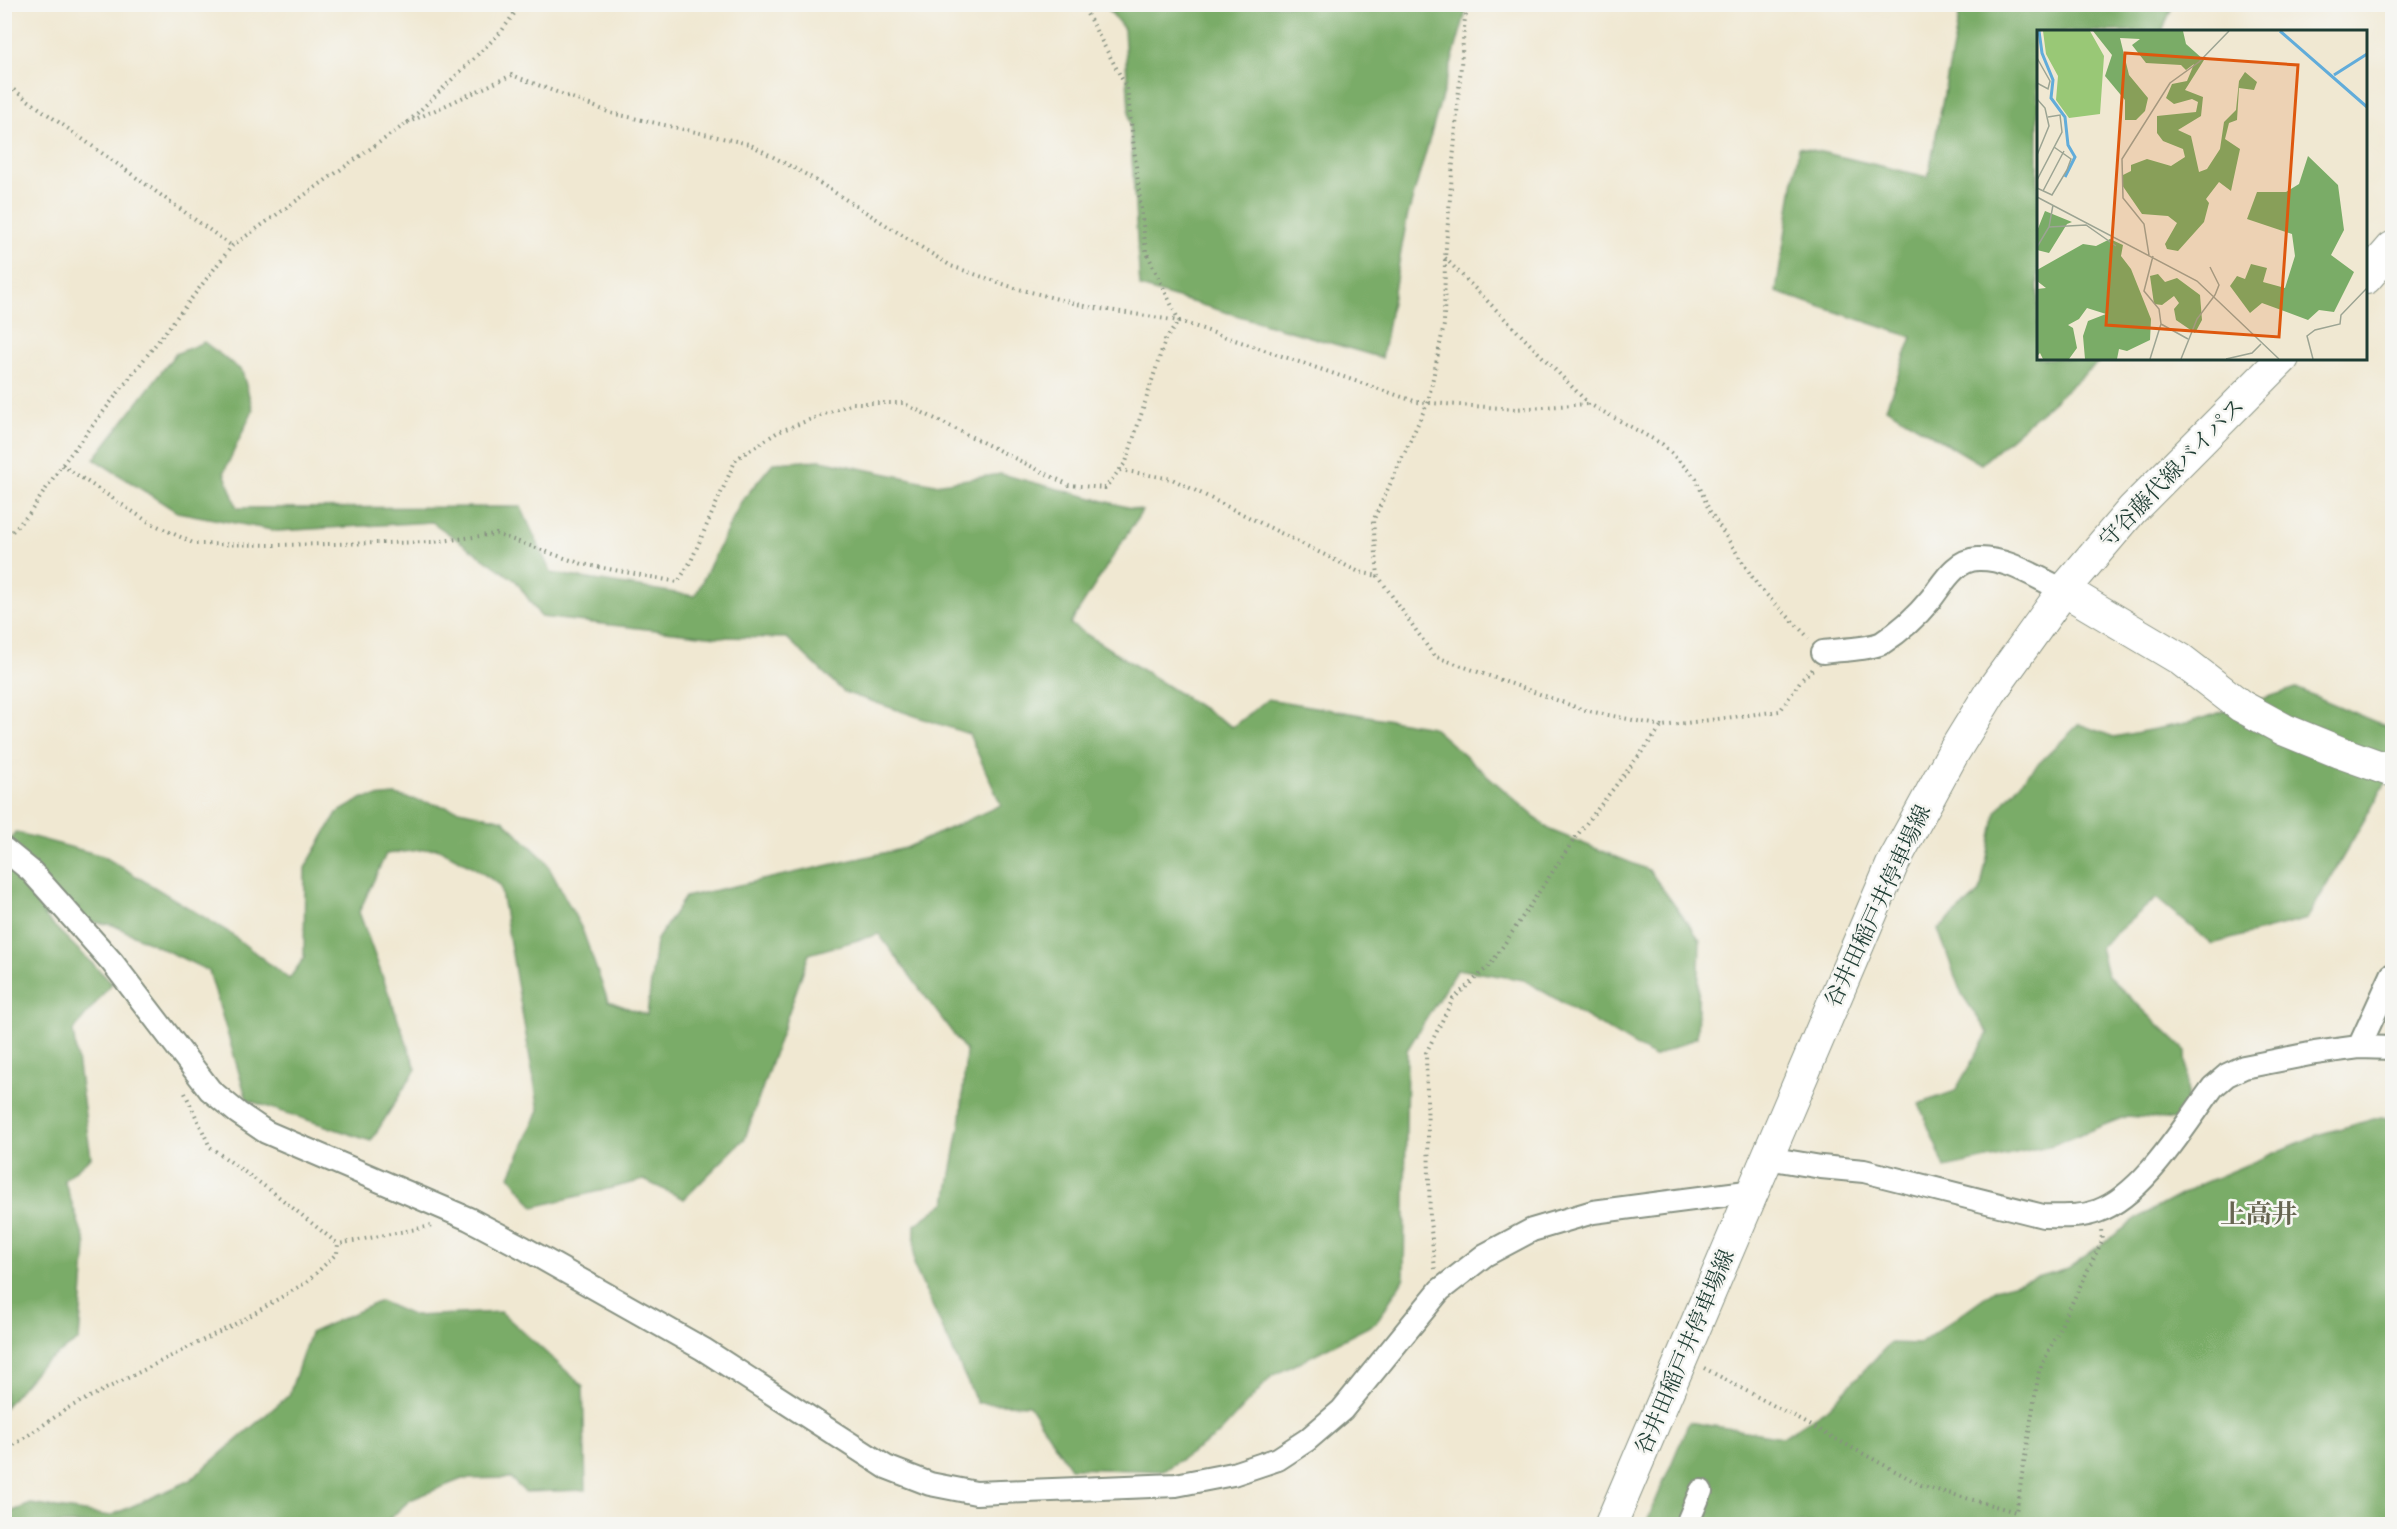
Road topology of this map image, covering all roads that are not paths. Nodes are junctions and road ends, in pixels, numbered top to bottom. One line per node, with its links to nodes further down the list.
1 (2392, 248): 2 (main road)
2 (2367, 277)
3 (2281, 360): 4 (main road, 守谷藤代線バイパス)
4 (2064, 590): 5 (street); 6 (main road); 11 (main road, 谷井田稲戸井停車場線)
5 (1823, 652)
6 (2392, 771)
7 (4, 849): 12 (street)
8 (2392, 975): 9 (street)
9 (2359, 1047): 10 (street); 11 (street)
10 (2392, 1048)
11 (1767, 1158): 12 (main road, 谷井田稲戸井停車場線)
12 (1754, 1191): 14 (main road, 谷井田稲戸井停車場線)
13 (1701, 1491): 15 (street)
14 (1611, 1524)
15 (1687, 1524)

